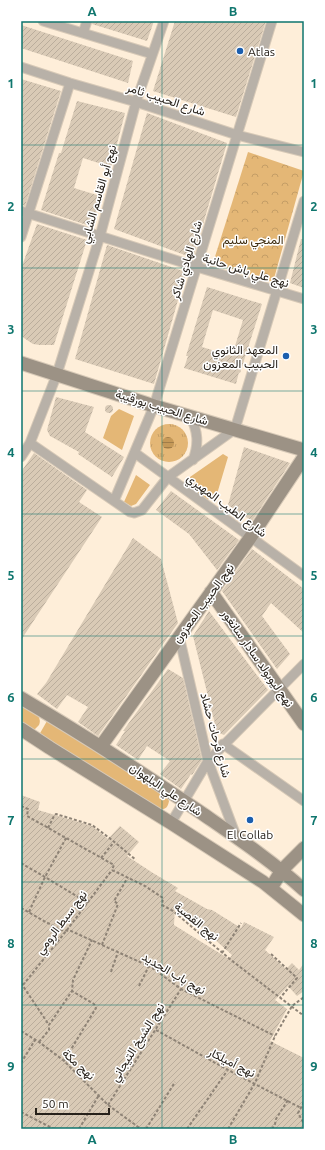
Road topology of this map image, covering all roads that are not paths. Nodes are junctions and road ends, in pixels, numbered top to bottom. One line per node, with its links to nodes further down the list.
1 (43, 21): 5 (street)
2 (87, 21): 5 (street)
3 (164, 21): 6 (street, نهج أبو القاسم الشابي)
4 (272, 21): 10 (street, شارع الهادي شاكر)
5 (83, 33): 6 (street)
6 (152, 54): 9 (street, نهج أبو القاسم الشابي)
7 (21, 67): 8 (street, شارع الحبيب ثامر)
8 (70, 83): 9 (street, شارع الحبيب ثامر); 13 (street)
9 (136, 102): 10 (street, شارع الحبيب ثامر); 14 (street, نهج أبو القاسم الشابي)
10 (237, 135): 11 (street, شارع الحبيب ثامر); 16 (street, شارع الهادي شاكر)
11 (304, 152)
12 (304, 201): 17 (street)
13 (25, 212): 14 (street, نهج علي باش حانبة); 15 (street)
14 (100, 236): 16 (street, نهج علي باش حانبة); 20 (street, نهج أبو القاسم الشابي)
15 (21, 237)
16 (197, 268): 17 (street, نهج علي باش حانبة); 21 (street, شارع الهادي شاكر)
17 (276, 292): 18 (street, نهج علي باش حانبة); 23 (street)
18 (304, 299)
19 (21, 363): 20 (street, شارع الحبيب بورقيبة)
20 (57, 374): 21 (street, شارع الحبيب بورقيبة); 24 (street, نهج أبو القاسم الشابي)
21 (154, 406): 22 (street, شارع الحبيب بورقيبة); 26 (street, شارع الهادي شاكر)
22 (190, 416): 23 (street, شارع الحبيب بورقيبة); 29 (street)
23 (235, 429): 25 (street, شارع الحبيب بورقيبة); 29 (street)
24 (30, 443): 27 (street, نهج أبو القاسم الشابي); 31 (street)
25 (304, 450)
26 (135, 453): 30 (street, شارع الطيب المهيري); 31 (street, شارع الهادي شاكر)
27 (21, 457)
28 (304, 457): 32 (street, نهج الحبيب المعزون)
29 (193, 460): 30 (street)
30 (168, 476): 31 (street); 32 (street, شارع الطيب المهيري)
31 (114, 502)
32 (250, 538): 33 (street, شارع الطيب المهيري); 34 (street, نهج الحبيب المعزون)
33 (304, 576)
34 (211, 592): 35 (street, نهج الحبيب المعزون); 37 (street, نهج ليوبولد سادار سانغور)
35 (179, 636): 42 (street, نهج الحبيب المعزون); 43 (street, شارع فرحات حشاد)
36 (304, 664): 37 (street)
37 (280, 688): 39 (street, نهج ليوبولد سادار سانغور); 41 (street)
38 (21, 698): 42 (street, شارع علي البلهوان)
39 (304, 724)
40 (21, 729): 46 (street, شارع علي البلهوان)
41 (223, 744): 43 (street); 45 (street)
42 (101, 746): 44 (street, شارع علي البلهوان)
43 (208, 761): 44 (street); 47 (street, شارع فرحات حشاد)
44 (184, 801): 46 (street); 47 (street, شارع علي البلهوان)
45 (304, 801)
46 (171, 823): 50 (street, شارع علي البلهوان)
47 (237, 838): 49 (street, شارع علي البلهوان)
48 (304, 848): 49 (street)
49 (282, 870): 50 (street); 51 (street, شارع علي البلهوان)
50 (271, 888): 52 (street, شارع علي البلهوان)
51 (304, 890)
52 (304, 915)

